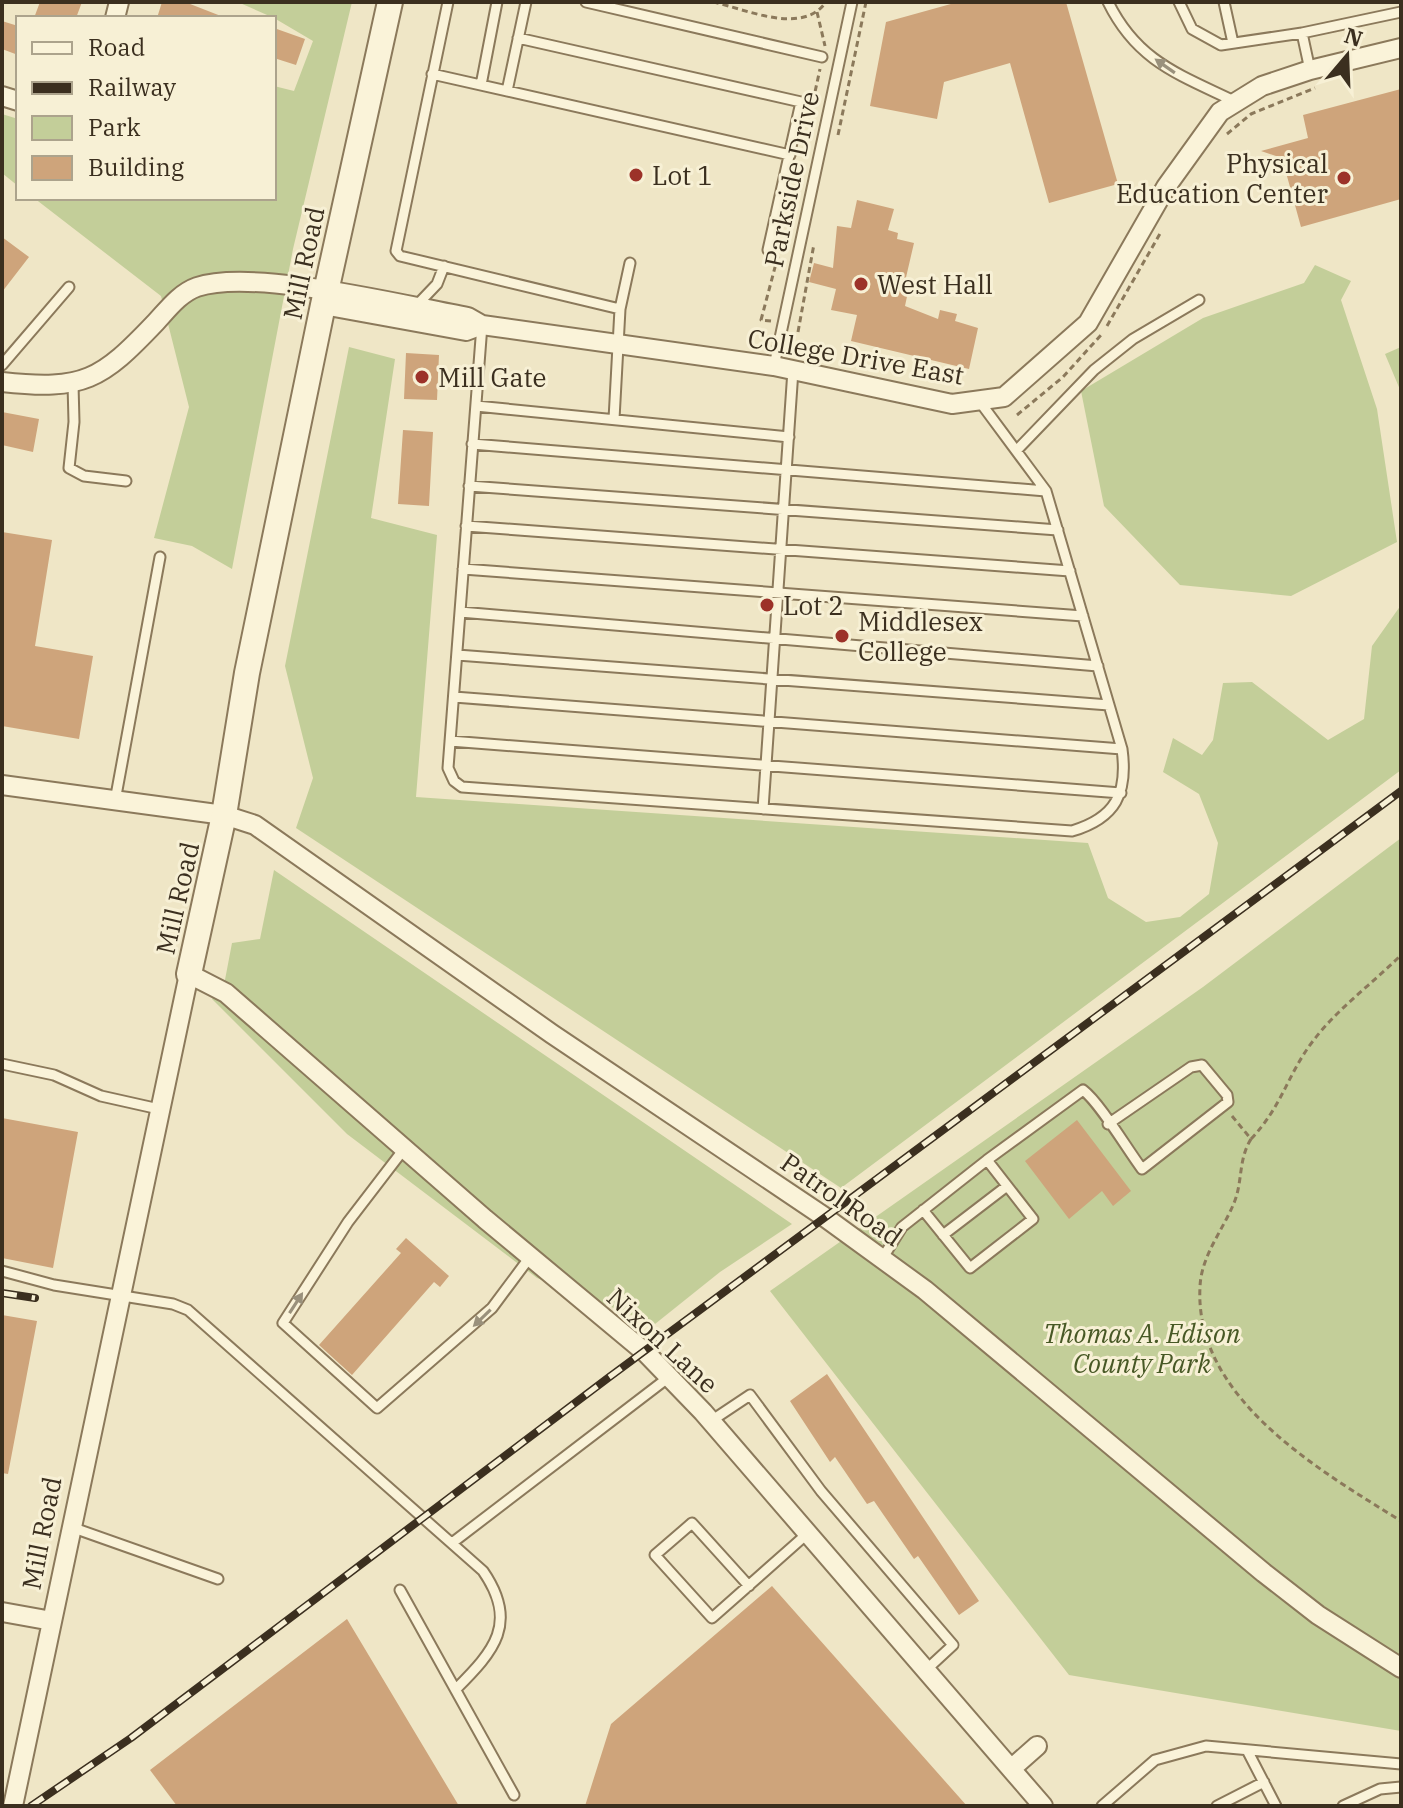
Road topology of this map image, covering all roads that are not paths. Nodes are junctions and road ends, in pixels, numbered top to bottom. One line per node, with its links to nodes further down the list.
1 (390, 2): 26 (street, Mill Road)
2 (448, 2): 16 (lane)
3 (497, 2): 18 (lane)
4 (526, 2): 12 (lane)
5 (586, 2): 15 (lane)
6 (852, 2): 34 (lane, Parkside Drive)
7 (1108, 2): 20 (lane, one-way to 7)
8 (1179, 2): 13 (lane)
9 (1224, 2): 13 (lane)
10 (1401, 12): 11 (lane)
11 (1302, 33): 13 (lane); 17 (lane)
12 (518, 38): 19 (lane); 21 (lane)
13 (1233, 43)
14 (1401, 48): 17 (street, College Drive East)
15 (822, 57)
16 (432, 74): 18 (lane); 24 (lane)
17 (1314, 78): 20 (street, College Drive East)
18 (481, 85): 19 (lane)
19 (507, 91): 21 (lane)
20 (1234, 101): 38 (street, College Drive East)
21 (790, 155): 22 (lane)
22 (768, 250)
23 (630, 263): 29 (lane)
24 (444, 266): 28 (lane); 29 (lane)
25 (69, 287): 33 (lane)
26 (324, 298): 28 (street, College Drive East); 30 (street, College Drive East); 37 (street); 72 (street, Mill Road)
27 (1199, 300): 43 (lane)
28 (414, 308): 30 (street, College Drive East)
29 (620, 309): 32 (lane)
30 (445, 320): 31 (street, College Drive East)
31 (482, 325): 32 (street, College Drive East); 39 (lane)
32 (619, 344): 34 (street, College Drive East); 40 (lane)
33 (2, 365)
34 (774, 366): 35 (street, College Drive East)
35 (793, 370): 38 (street, College Drive East); 41 (lane)
36 (2, 382): 37 (street)
37 (73, 384): 45 (lane)
38 (980, 402): 43 (lane)
39 (476, 406): 40 (lane); 42 (lane)
40 (614, 419): 41 (lane)
41 (789, 437): 44 (lane)
42 (472, 444): 44 (lane); 46 (lane)
43 (1017, 450): 47 (lane)
44 (786, 469): 47 (lane); 48 (lane)
45 (126, 481)
46 (469, 486): 48 (lane); 49 (lane)
47 (1046, 491): 50 (lane)
48 (783, 508): 50 (lane); 51 (lane)
49 (466, 526): 51 (lane); 53 (lane)
50 (1058, 530): 54 (lane)
51 (780, 550): 54 (lane); 55 (lane)
52 (160, 557): 70 (lane)
53 (463, 569): 55 (lane); 56 (lane)
54 (1070, 571): 57 (lane)
55 (777, 593): 57 (lane); 58 (lane)
56 (460, 612): 58 (lane); 59 (lane)
57 (1083, 616): 60 (lane)
58 (773, 638): 60 (lane); 61 (lane)
59 (457, 655): 61 (lane); 62 (lane)
60 (1098, 666): 63 (lane)
61 (771, 679): 63 (lane); 64 (lane)
62 (454, 697): 64 (lane); 65 (lane)
63 (1109, 705): 66 (lane)
64 (768, 720): 66 (lane); 67 (lane)
65 (450, 741): 67 (lane); 71 (lane)
66 (1122, 749): 69 (lane)
67 (765, 763): 69 (lane); 71 (lane)
68 (2, 785): 70 (street, Patrol Road)
69 (1121, 793): 71 (lane)
70 (115, 801): 72 (street, Patrol Road)
71 (763, 809)
72 (224, 815): 73 (street, Mill Road); 83 (street, Patrol Road)
73 (189, 974): 75 (street, Mill Road); 77 (street, Nixon Lane)
74 (2, 1064): 75 (lane)
75 (159, 1109): 85 (street, Mill Road)
76 (1108, 1124): 76 (lane); 78 (lane)
77 (404, 1149): 82 (street, Nixon Lane); 82 (lane, one-way to 77)
78 (987, 1160): 79 (lane); 80 (lane)
79 (1007, 1186): 81 (lane); 81 (lane)
80 (923, 1210): 81 (lane); 83 (lane)
81 (943, 1235)
82 (530, 1257): 86 (street, Nixon Lane)
83 (882, 1259): 96 (street, Patrol Road)
84 (2, 1271): 85 (lane)
85 (118, 1296): 88 (street, Mill Road); 90 (lane)
86 (669, 1377): 87 (street, Nixon Lane); 90 (lane)
87 (711, 1421): 89 (street, Nixon Lane); 97 (lane)
88 (71, 1527): 91 (lane); 95 (street, Mill Road)
89 (808, 1533): 92 (lane); 97 (street, Nixon Lane)
90 (452, 1543): 98 (lane)
91 (218, 1579)
92 (749, 1586): 92 (lane)
93 (400, 1590): 98 (lane)
94 (2, 1612): 95 (street)
95 (52, 1621): 107 (street, Mill Road)
96 (1401, 1668)
97 (926, 1670): 102 (street, Nixon Lane)
98 (456, 1689): 105 (lane)
99 (1037, 1746): 102 (street)
100 (1247, 1750): 101 (lane); 103 (lane); 108 (lane)
101 (1401, 1764)
102 (1011, 1769): 106 (street, Nixon Lane)
103 (1264, 1782): 109 (lane); 110 (lane)
104 (1401, 1787): 111 (lane)
105 (514, 1795)
106 (1034, 1803)
107 (13, 1806)
108 (1102, 1806)
109 (1217, 1806)
110 (1276, 1806)
111 (1343, 1806)

